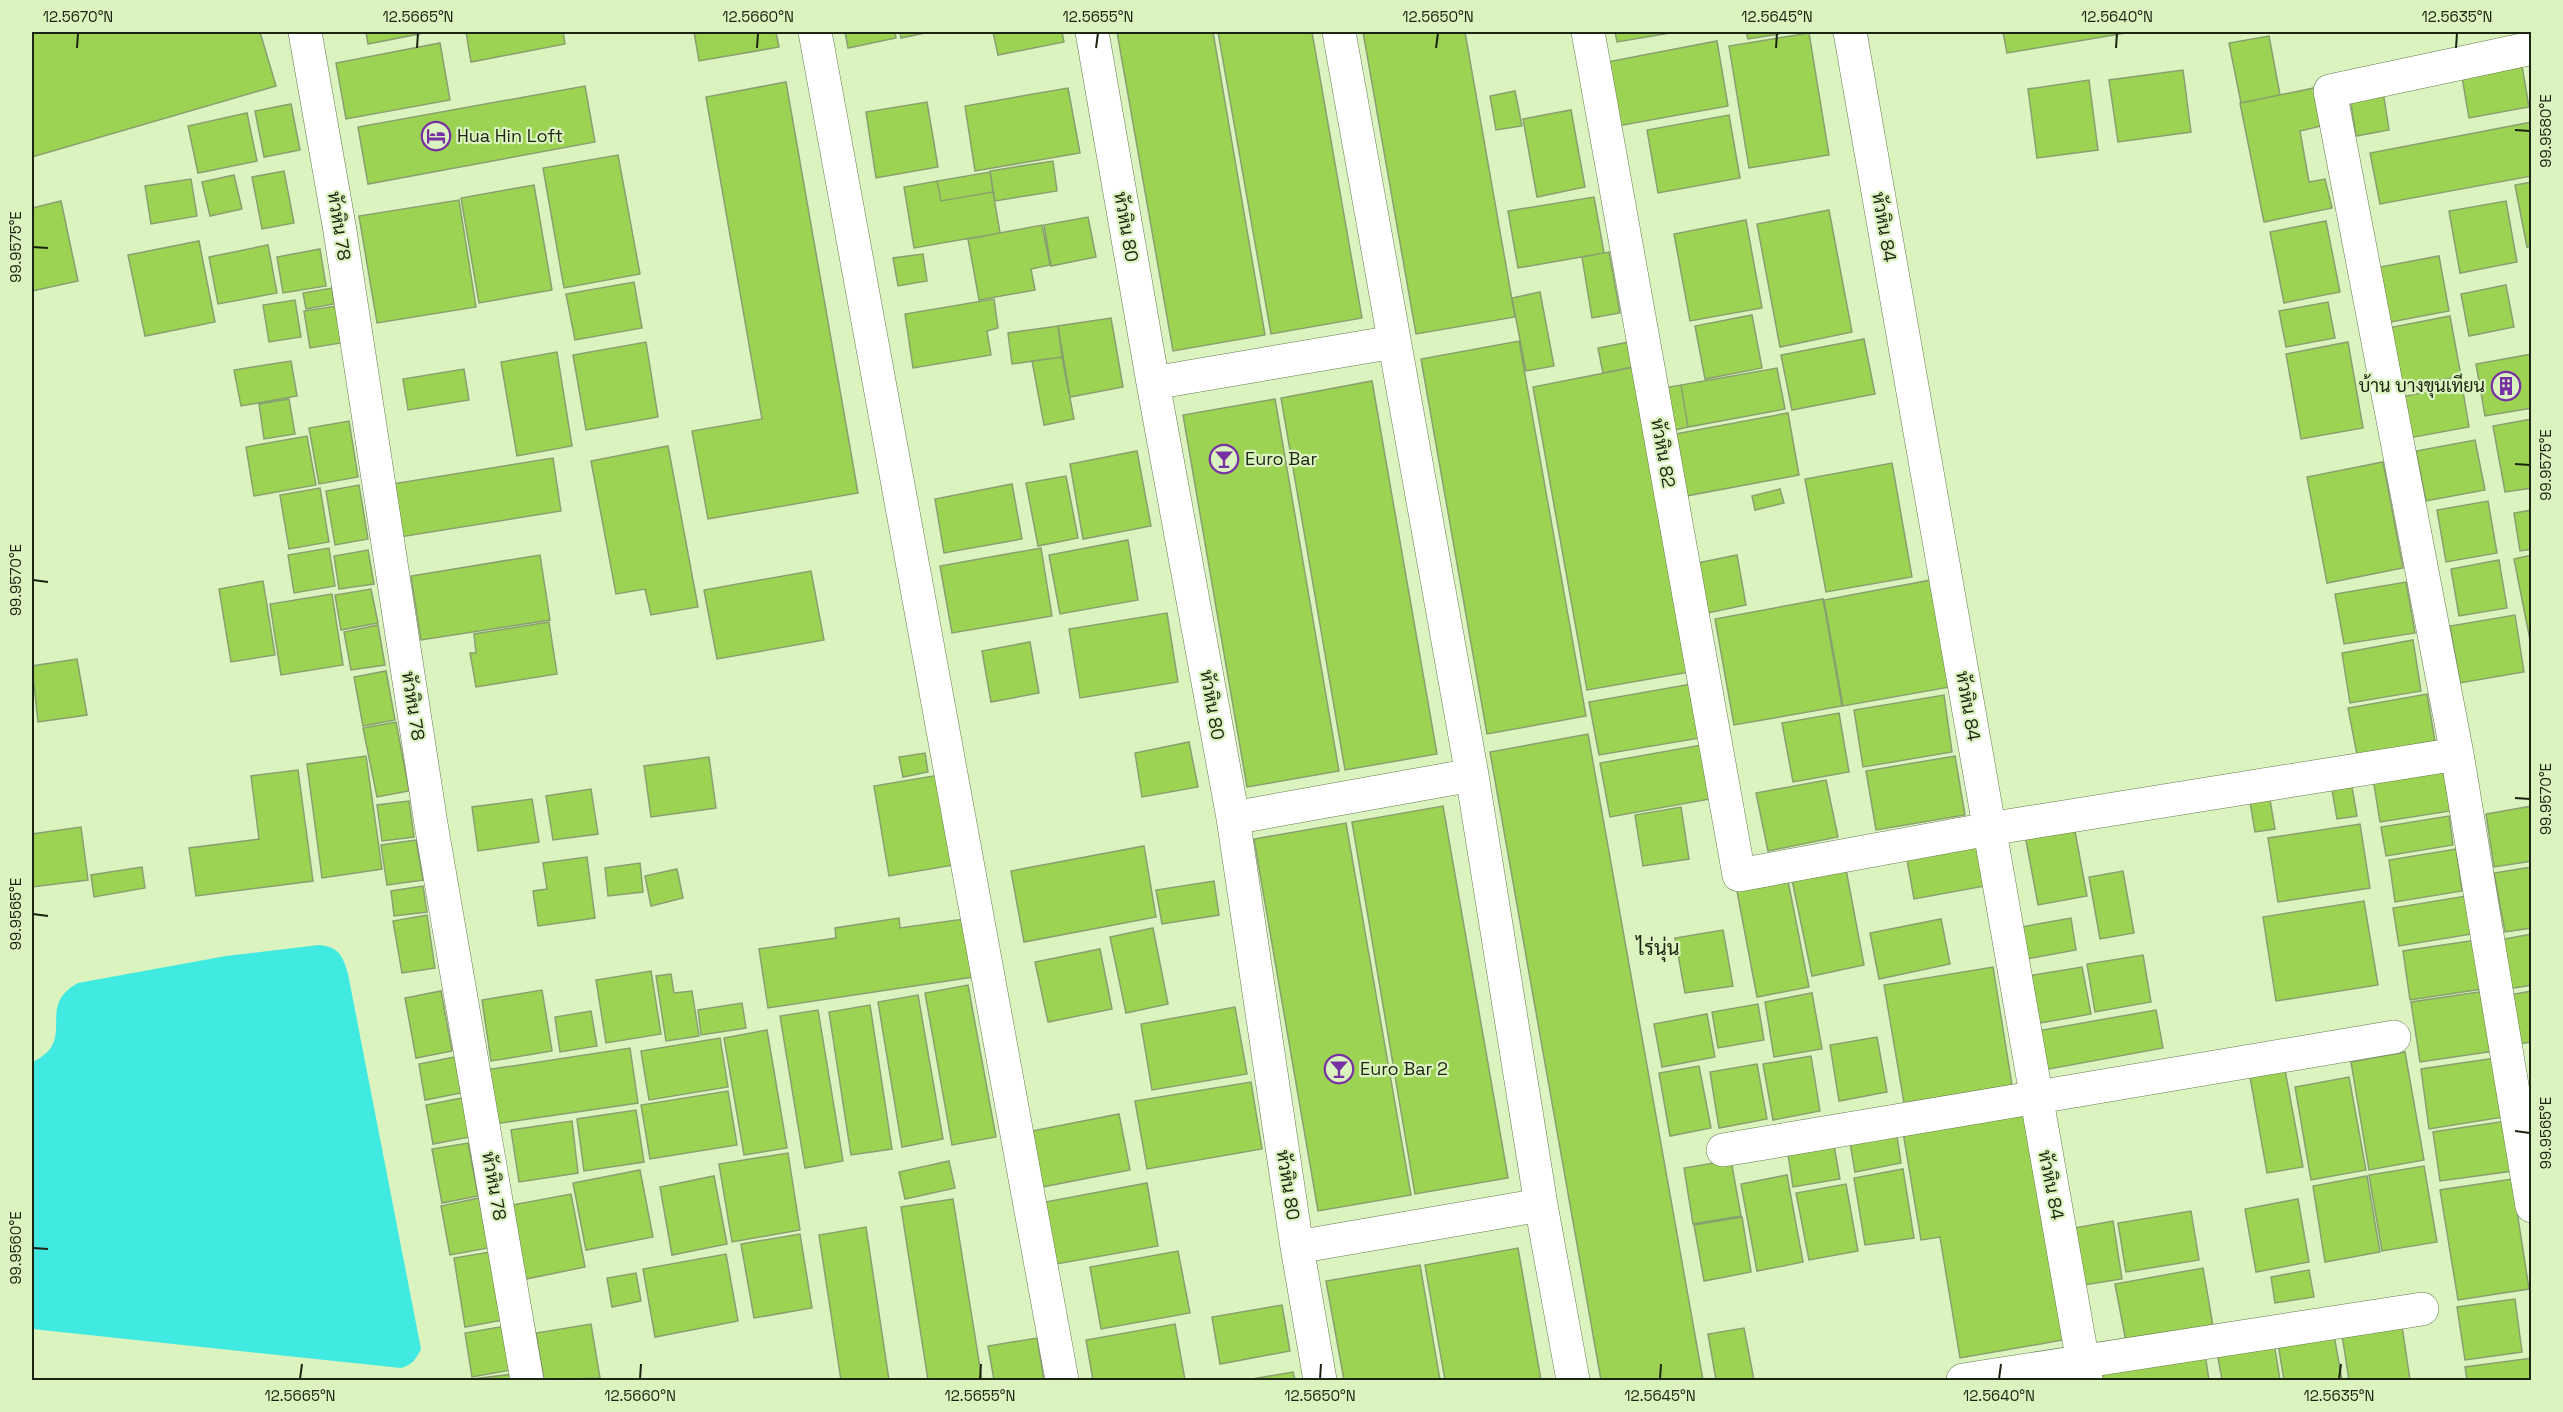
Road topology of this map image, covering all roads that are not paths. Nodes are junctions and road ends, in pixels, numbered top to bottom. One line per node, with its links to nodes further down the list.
1 (305, 32): 22 (street, หัวหิน 78)
2 (815, 32): 23 (street)
3 (1092, 32): 9 (street, หัวหิน 80)
4 (1339, 32): 8 (street)
5 (1588, 32): 13 (street, หัวหิน 82)
6 (1850, 32): 13 (street, หัวหิน 84)
7 (2532, 48): 10 (street)
8 (1394, 342): 9 (street); 11 (street)
9 (1153, 383): 12 (street, หัวหิน 80)
10 (2457, 754): 13 (street); 18 (street)
11 (1472, 775): 12 (street); 17 (street)
12 (1233, 818): 19 (street, หัวหิน 80)
13 (1989, 829): 15 (street, หัวหิน 84)
14 (2394, 1037): 15 (street)
15 (2034, 1097): 16 (street); 21 (street, หัวหิน 84)
16 (1722, 1150)
17 (1541, 1205): 19 (street); 25 (street)
18 (2532, 1206)
19 (1297, 1247): 24 (street, หัวหิน 80)
20 (2422, 1309): 21 (street)
21 (2085, 1370): 26 (street)
22 (527, 1380)
23 (1062, 1380)
24 (1320, 1380)
25 (1573, 1380)
26 (1963, 1380)

